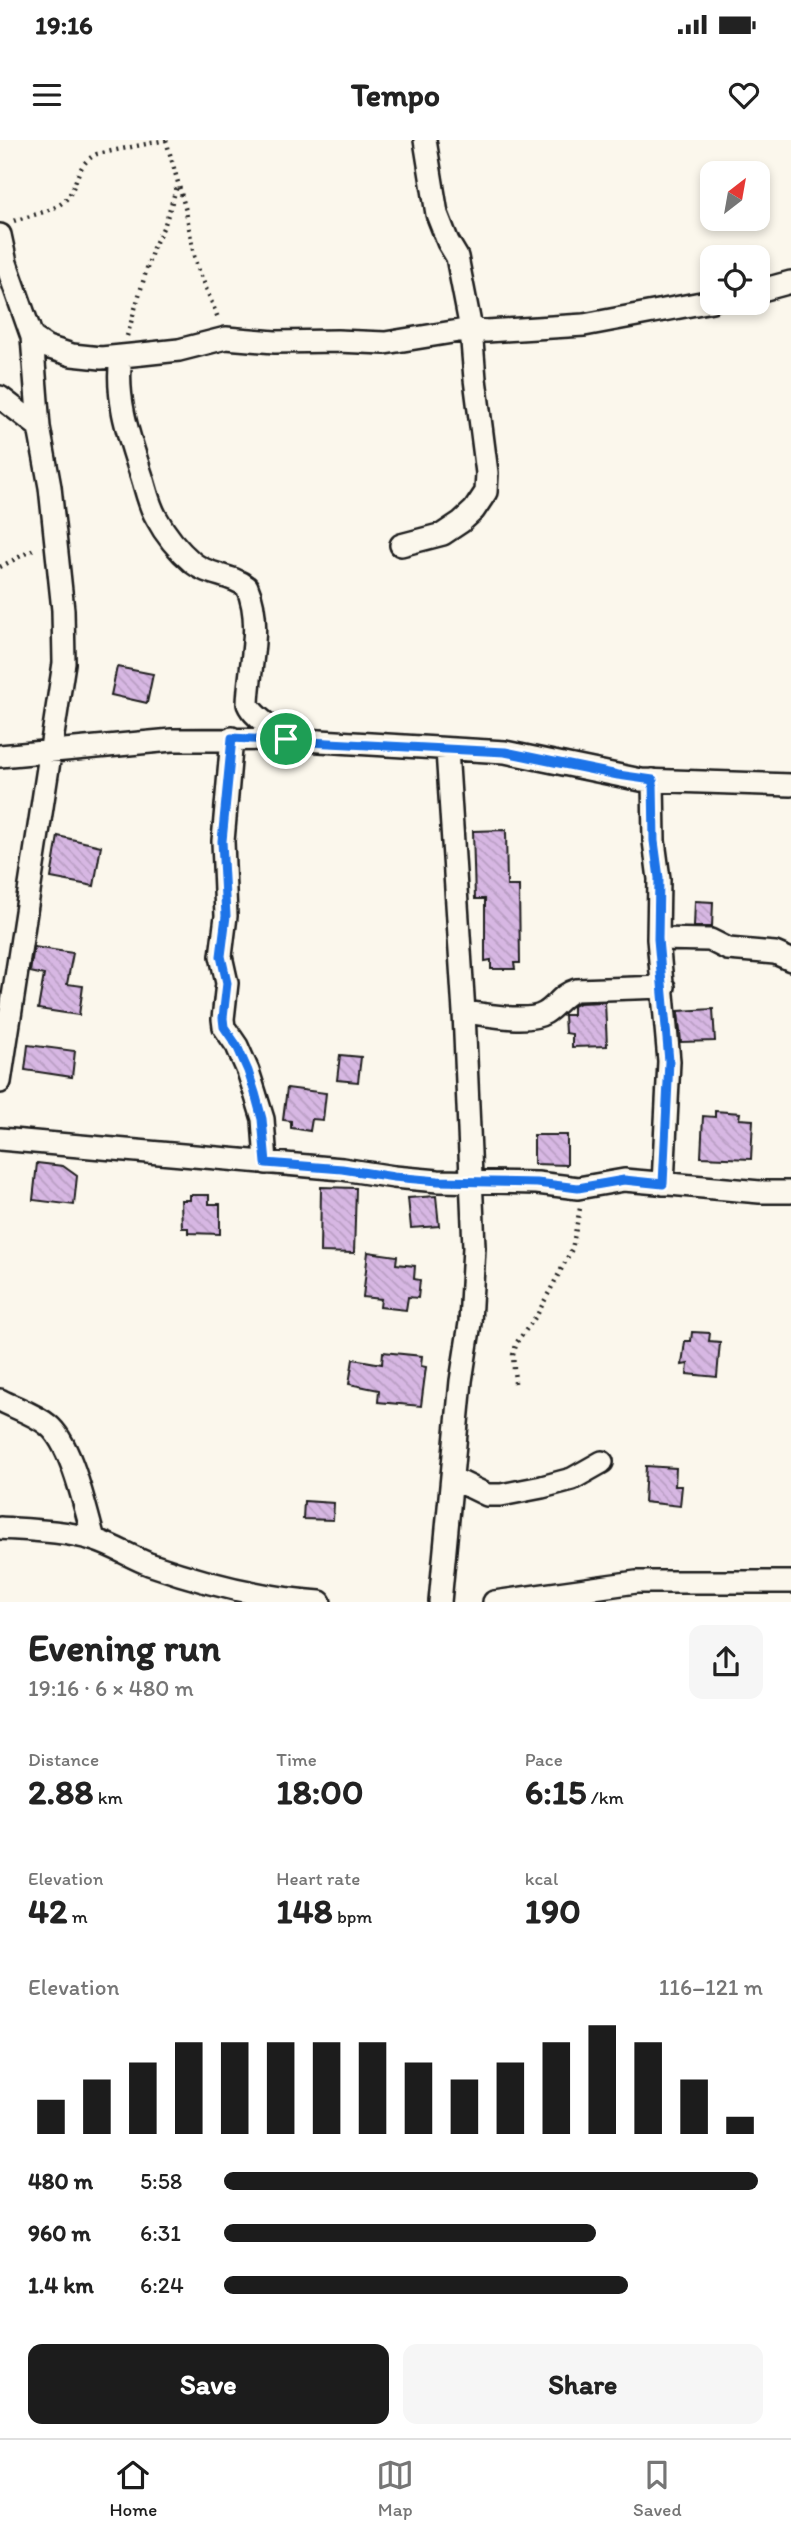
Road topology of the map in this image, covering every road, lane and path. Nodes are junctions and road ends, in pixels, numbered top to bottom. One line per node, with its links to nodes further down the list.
1 (166, 140): 3 (path); 4 (path)
2 (425, 140): 8 (street)
3 (178, 185): 10 (path); 11 (path)
4 (6, 228): 9 (street)
5 (791, 282): 6 (street)
6 (770, 288)
7 (700, 303): 8 (street)
8 (471, 329): 10 (street); 15 (street)
9 (32, 337): 11 (street); 13 (street)
10 (226, 338): 11 (street)
11 (121, 356): 18 (street)
12 (0, 397): 13 (street)
13 (39, 427): 14 (street)
14 (56, 541): 16 (path); 20 (street)
15 (401, 545)
16 (0, 567)
17 (232, 738): 18 (street); 20 (street); 31 (street)
18 (286, 739): 19 (street)
19 (447, 750): 22 (street); 27 (street)
20 (50, 751): 21 (street); 28 (street)
21 (0, 756)
22 (653, 780): 23 (street); 24 (street)
23 (791, 785)
24 (658, 939): 25 (street); 26 (street)
25 (791, 960)
26 (664, 986): 27 (street); 34 (street)
27 (464, 1012): 30 (street)
28 (0, 1082)
29 (0, 1139): 31 (street)
30 (468, 1151): 32 (street); 33 (street)
31 (266, 1163): 32 (street)
32 (438, 1181): 33 (street)
33 (469, 1182): 35 (street); 40 (street)
34 (663, 1184): 35 (street); 36 (street)
35 (586, 1187): 37 (path)
36 (791, 1192)
37 (515, 1383)
38 (0, 1400): 42 (street)
39 (602, 1462): 40 (street)
40 (452, 1478): 46 (street)
41 (0, 1528): 42 (street)
42 (94, 1539): 44 (street)
43 (791, 1582): 47 (street)
44 (308, 1601): 45 (street)
45 (320, 1601)
46 (440, 1601)
47 (494, 1601)

